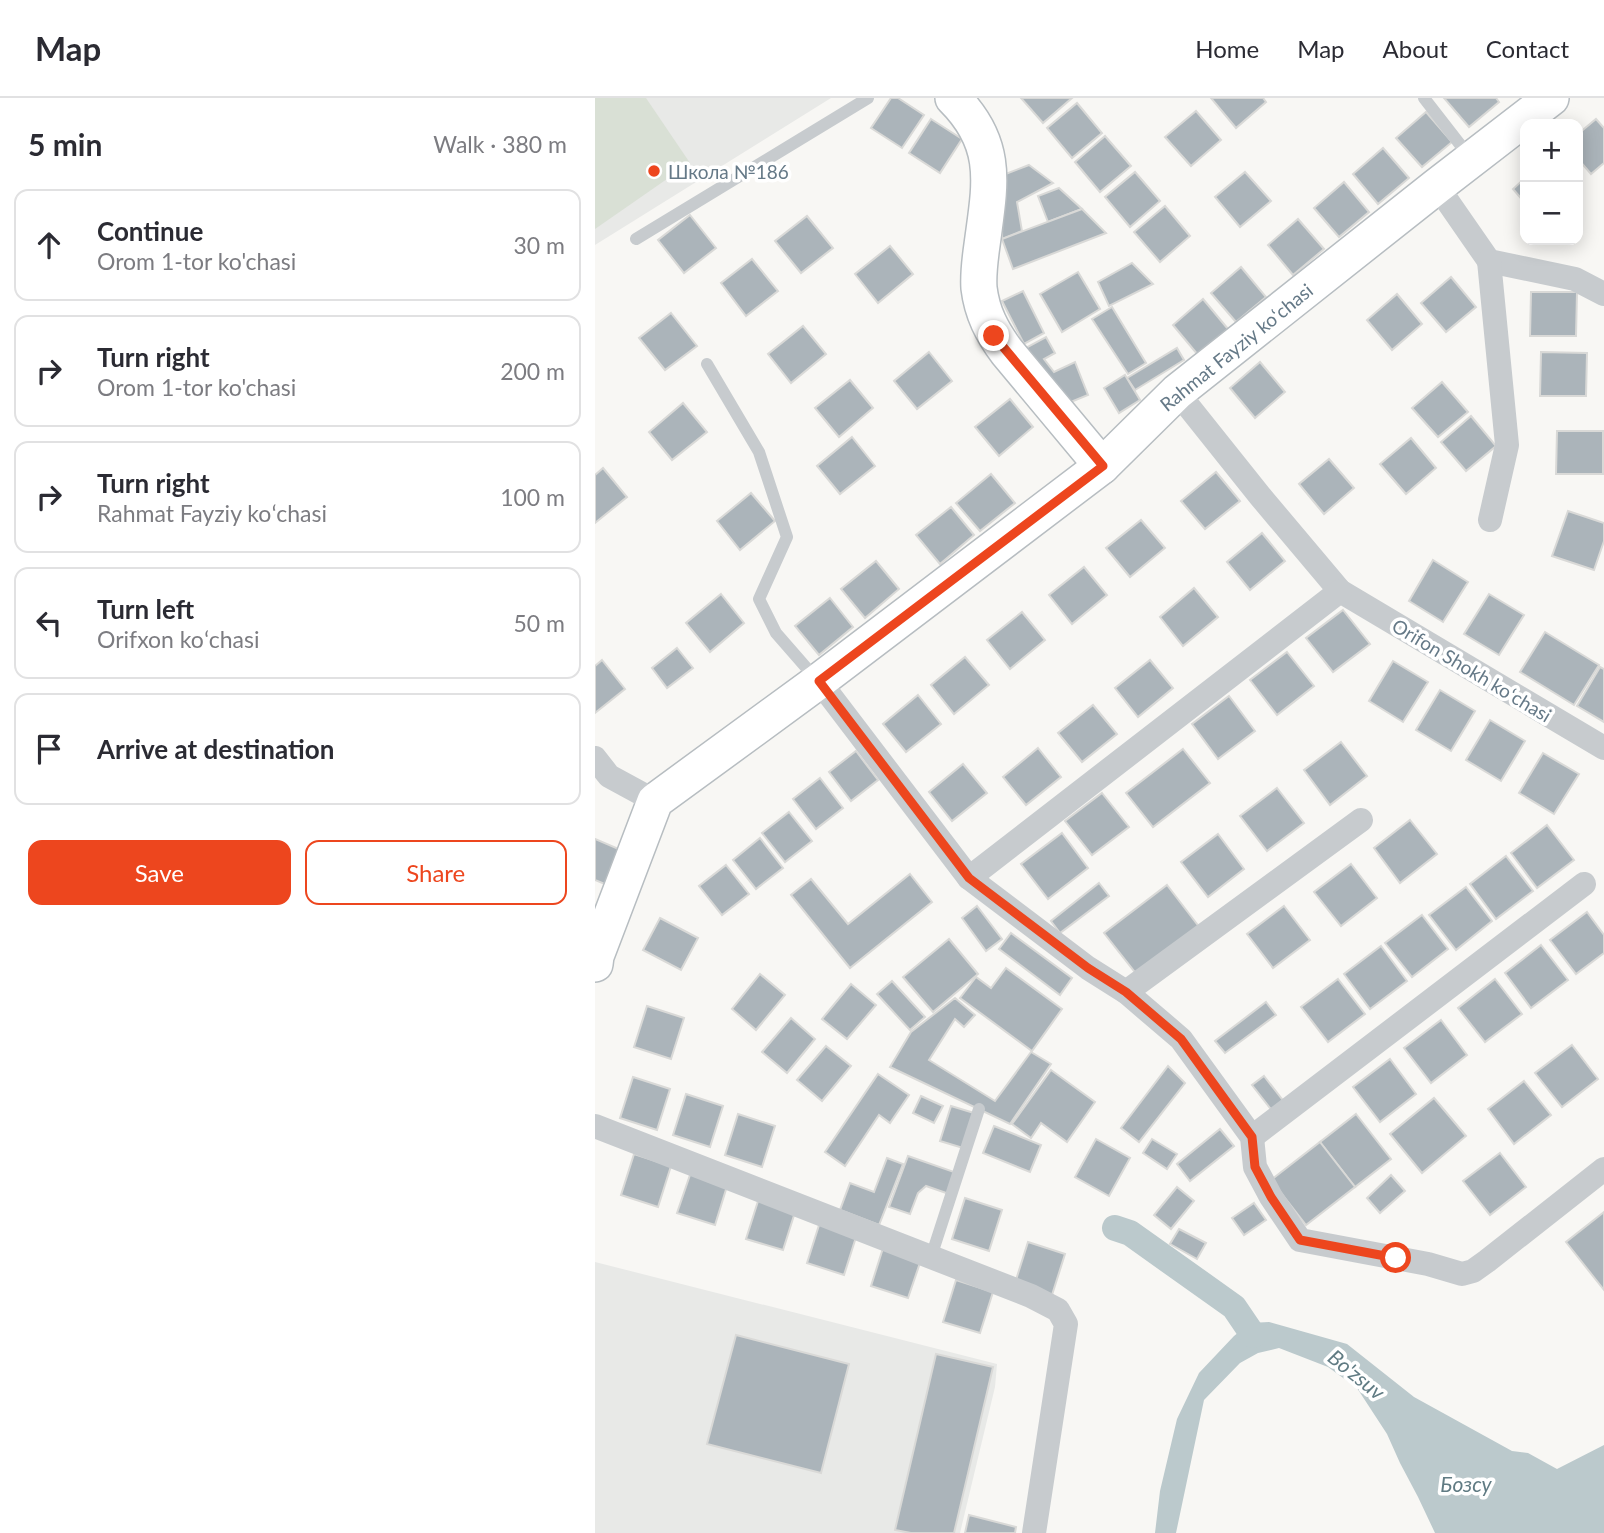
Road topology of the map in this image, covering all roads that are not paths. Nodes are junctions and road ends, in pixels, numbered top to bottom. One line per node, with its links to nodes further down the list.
1 (868, 98): 7 (lane)
2 (953, 98): 12 (street)
3 (1424, 98): 5 (lane)
4 (1551, 98): 5 (street, Rahmat Fayziy koʻchasi)
5 (1472, 159): 6 (street, Rahmat Fayziy koʻchasi)
6 (1437, 186): 8 (street); 11 (street, Rahmat Fayziy koʻchasi)
7 (636, 239)
8 (1489, 261): 9 (street); 13 (street)
9 (1604, 295)
10 (707, 364): 15 (lane)
11 (1177, 392): 12 (street, Rahmat Fayziy koʻchasi); 14 (street, Orifon Shokh koʻchasi)
12 (1103, 466): 15 (street, Rahmat Fayziy koʻchasi)
13 (1490, 520)
14 (1340, 591): 16 (street, Orifon Shokh koʻchasi); 20 (street)
15 (819, 681): 18 (street, Rahmat Fayziy koʻchasi); 20 (street)
16 (1604, 748)
17 (600, 773): 18 (street)
18 (655, 801): 22 (street)
19 (1360, 820): 23 (street)
20 (969, 878): 23 (street)
21 (1584, 884): 26 (street)
22 (595, 964)
23 (1126, 992): 26 (street)
24 (979, 1110): 28 (lane)
25 (595, 1126): 28 (street)
26 (1252, 1137): 27 (street)
27 (1604, 1169)
28 (931, 1257): 29 (street)
29 (1034, 1533)

